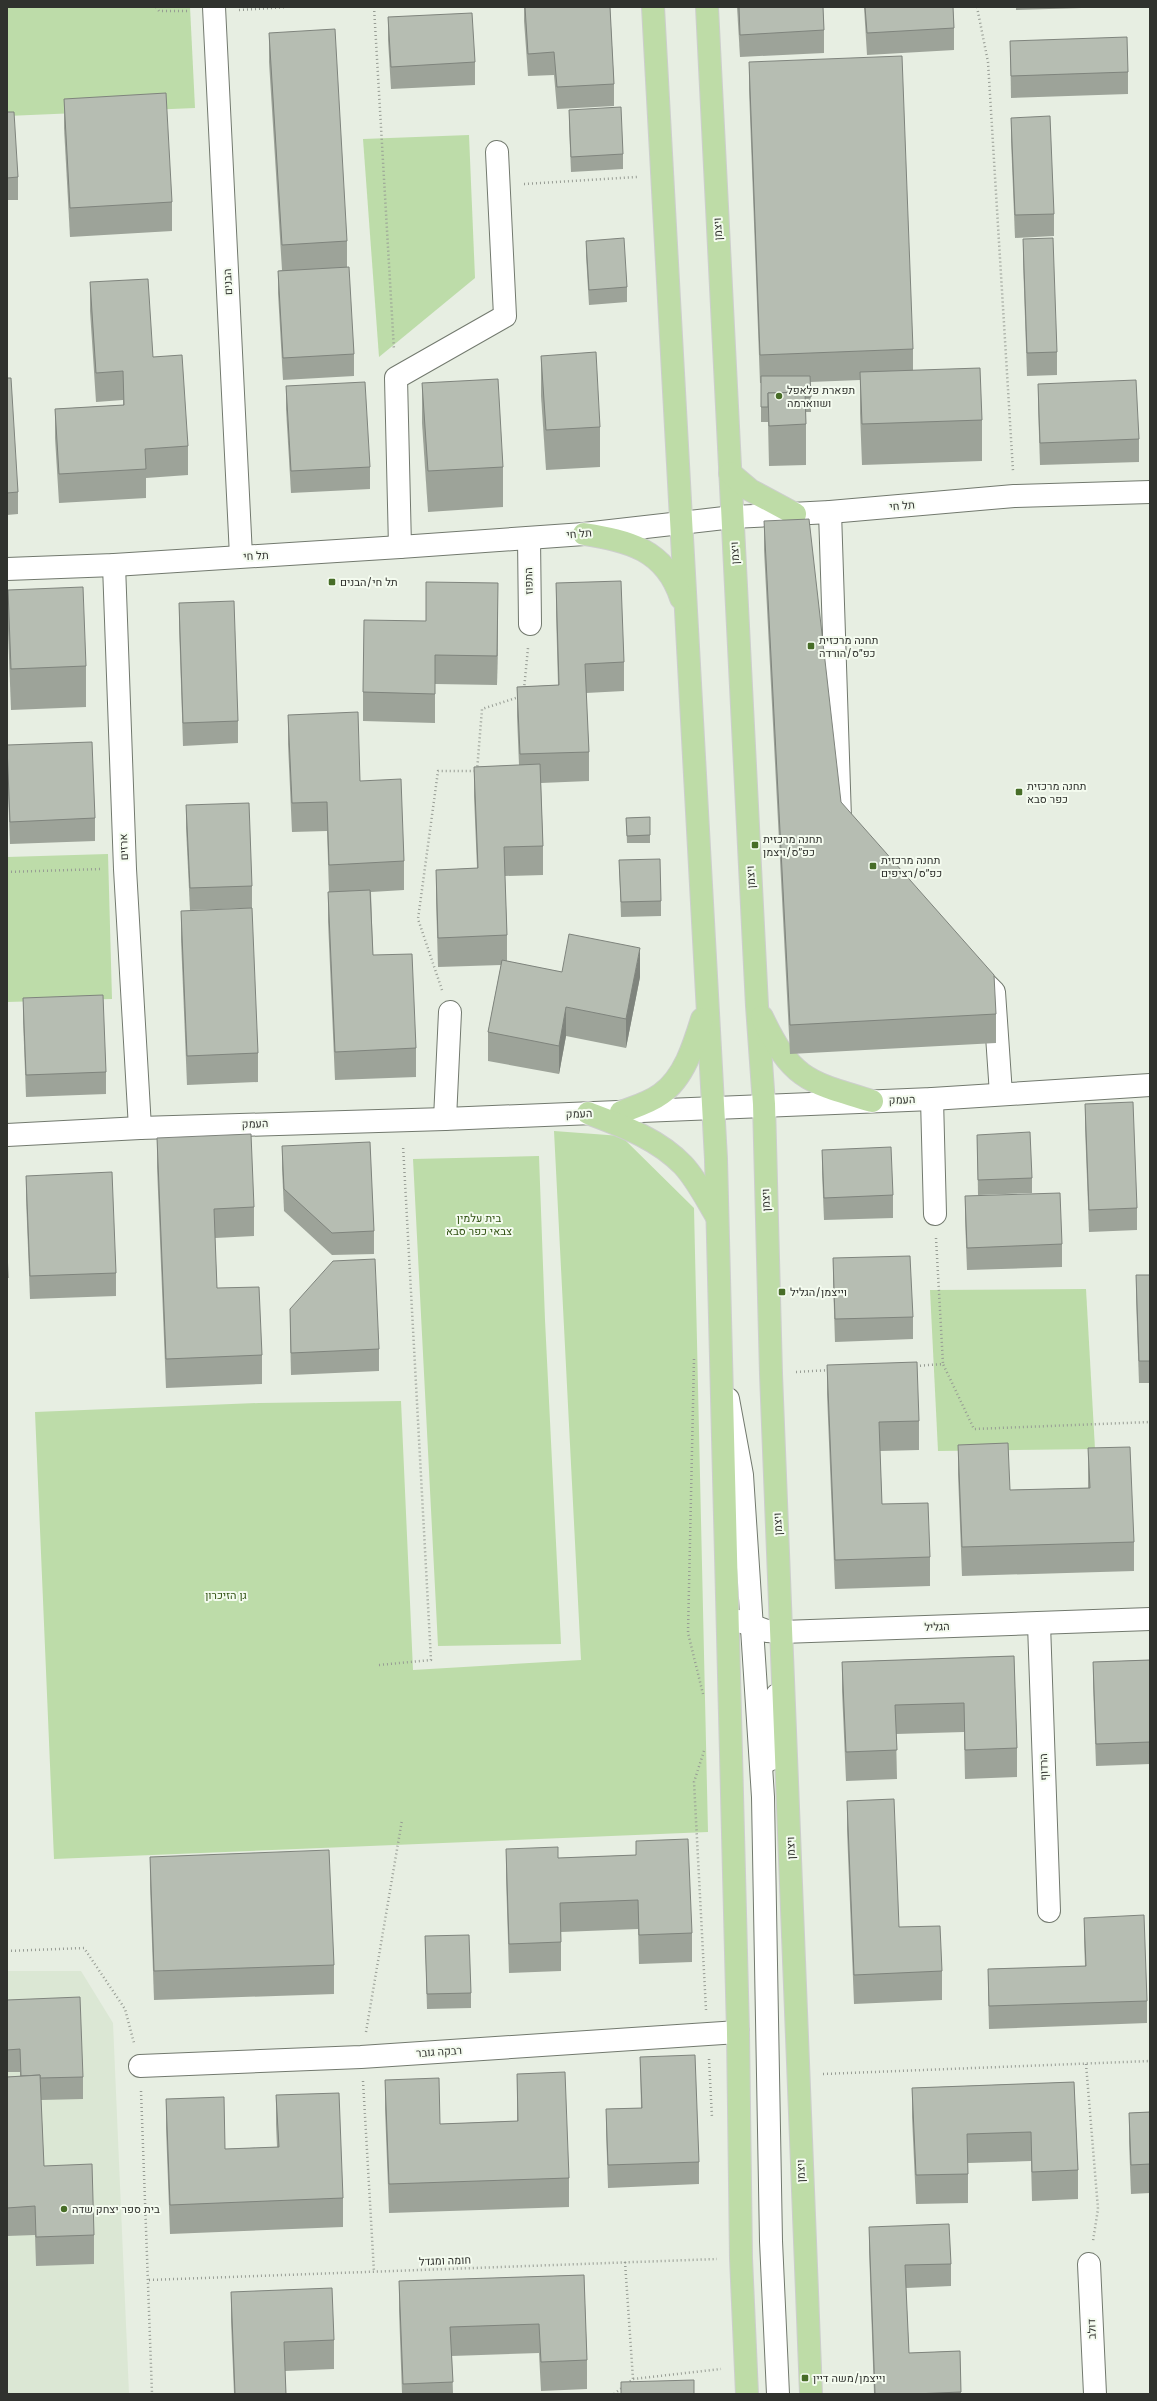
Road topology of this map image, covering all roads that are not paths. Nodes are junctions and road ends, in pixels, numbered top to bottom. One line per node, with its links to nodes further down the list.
1 (653, 7): 10 (main road)
2 (707, 7): 5 (main road, ויצמן)
3 (214, 9): 14 (street, הבנים)
4 (496, 152): 13 (street)
5 (730, 473): 8 (main road); 9 (main road, ויצמן)
6 (1150, 492): 7 (street, תל חי)
7 (830, 512): 8 (street, תל חי); 19 (street)
8 (795, 514): 9 (street, תל חי)
9 (733, 517): 10 (street, תל חי); 22 (main road, ויצמן)
10 (680, 523): 11 (street, תל חי); 17 (main road)
11 (584, 534): 12 (street, תל חי); 17 (main road)
12 (529, 538): 13 (street, תל חי); 18 (street, התפוז)
13 (400, 547): 14 (street, תל חי)
14 (241, 556): 15 (street, תל חי)
15 (114, 566): 16 (street, תל חי); 33 (street, ארזים)
16 (7, 569)
17 (686, 614): 21 (main road)
18 (530, 624)
19 (846, 837)
20 (972, 969): 25 (street)
21 (706, 1006): 29 (main road); 30 (main road)
22 (757, 1006): 27 (main road); 28 (main road, ויצמן)
23 (450, 1012): 32 (street)
24 (1150, 1085): 25 (street, העמק)
25 (1001, 1094): 26 (street, העמק)
26 (932, 1099): 27 (street, העמק); 35 (street)
27 (872, 1101): 28 (street, העמק)
28 (764, 1104): 29 (street, העמק); 42 (main road, ויצמן)
29 (714, 1107): 30 (street, העמק); 36 (main road)
30 (621, 1112): 31 (street, העמק)
31 (588, 1113): 32 (street, העמק); 36 (main road)
32 (445, 1119): 33 (street, העמק)
33 (140, 1128): 34 (street, העמק)
34 (7, 1135)
35 (935, 1214)
36 (717, 1217): 37 (main road)
37 (720, 1362): 38 (main road); 41 (street)
38 (727, 1615): 41 (street, הגליל); 45 (main road)
39 (1150, 1620): 40 (street, הגליל)
40 (1039, 1624): 42 (street, הגליל); 44 (street, הרדוף)
41 (752, 1627): 42 (street, הגליל); 43 (street)
42 (782, 1632): 43 (street); 50 (main road, ויצמן)
43 (763, 1797): 49 (street)
44 (1049, 1911)
45 (738, 2032): 46 (street, רבקה גובר); 48 (main road)
46 (140, 2066)
47 (1089, 2264): 51 (street, דולב)
48 (747, 2394)
49 (778, 2394)
50 (811, 2394)
51 (1095, 2394)

